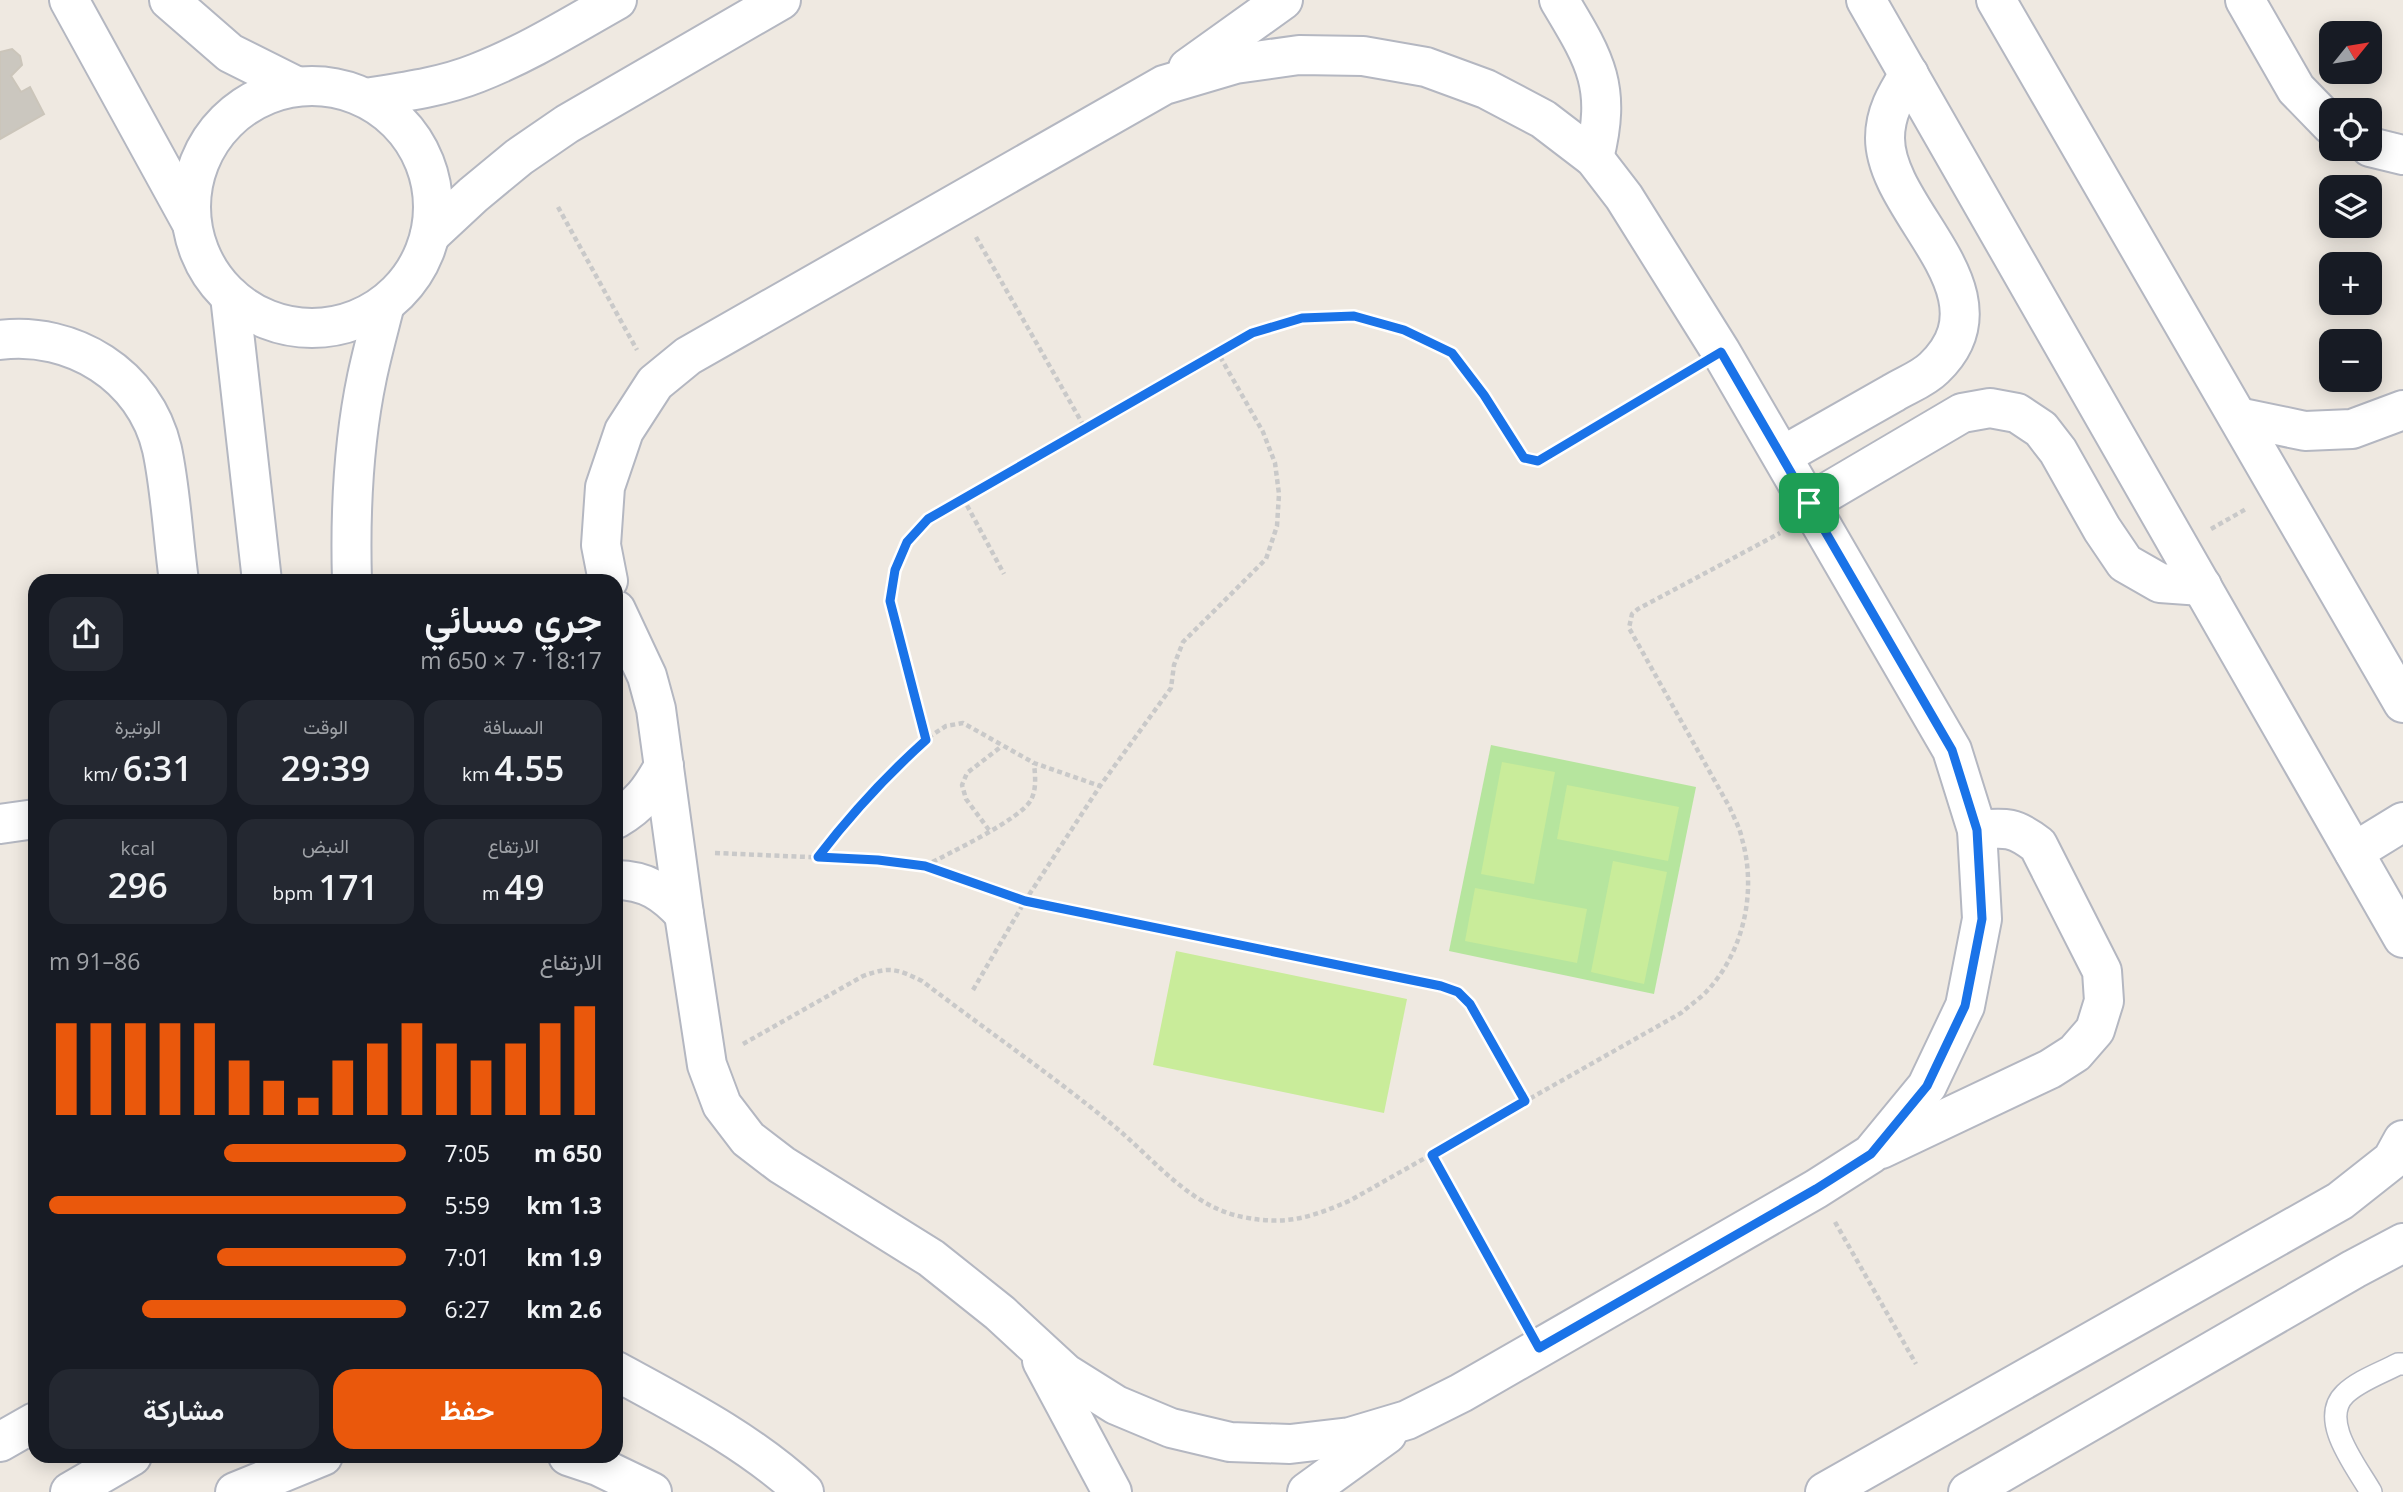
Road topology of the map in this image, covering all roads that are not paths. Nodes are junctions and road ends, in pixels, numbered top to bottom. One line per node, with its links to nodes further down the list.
1 (69, 0): 18 (street)
2 (169, 0): 12 (street)
3 (617, 0): 13 (street)
4 (781, 0): 19 (street)
5 (1283, 0): 11 (street)
6 (1559, 0): 17 (street)
7 (1866, 0): 10 (street)
8 (2245, 0): 14 (street)
9 (2002, 5): 24 (street)
10 (1909, 74): 25 (street); 31 (street)
11 (1164, 85): 17 (street); 30 (street)
12 (296, 86): 13 (street); 18 (street)
13 (366, 98): 19 (street)
14 (2319, 113)
15 (2382, 150): 16 (street)
16 (2403, 155)
17 (1594, 158): 25 (street)
18 (191, 223): 20 (street)
19 (430, 235): 21 (street)
20 (230, 296): 21 (street); 28 (street)
21 (386, 304): 29 (street)
22 (0, 340): 27 (street)
23 (2403, 410): 24 (street)
24 (2238, 417): 33 (street)
25 (1782, 456): 26 (street)
26 (1812, 509): 31 (street); 39 (street)
27 (178, 574)
28 (261, 574)
29 (352, 574)
30 (607, 574)
31 (2202, 586): 40 (street)
32 (623, 625): 34 (street)
33 (2402, 691)
34 (664, 766): 35 (street); 42 (street)
35 (623, 815)
36 (28, 820): 38 (street)
37 (2403, 822): 40 (street)
38 (0, 824)
39 (1977, 830): 45 (street); 45 (street)
40 (2354, 852): 43 (street)
41 (623, 881): 42 (street)
42 (684, 914): 47 (street)
43 (2403, 938)
44 (2403, 1139): 62 (street)
45 (1871, 1154): 50 (street)
46 (2403, 1243): 63 (street)
47 (1033, 1343): 50 (street); 60 (street)
48 (2403, 1364): 64 (lane)
49 (623, 1375): 59 (street)
50 (1407, 1420): 61 (street)
51 (28, 1426): 52 (street)
52 (0, 1442)
53 (120, 1463): 56 (street)
54 (306, 1463): 57 (street)
55 (589, 1463): 58 (street)
56 (70, 1492)
57 (235, 1492)
58 (652, 1492)
59 (804, 1492)
60 (1112, 1492)
61 (1307, 1492)
62 (1825, 1492)
63 (1968, 1492)
64 (2371, 1492)

